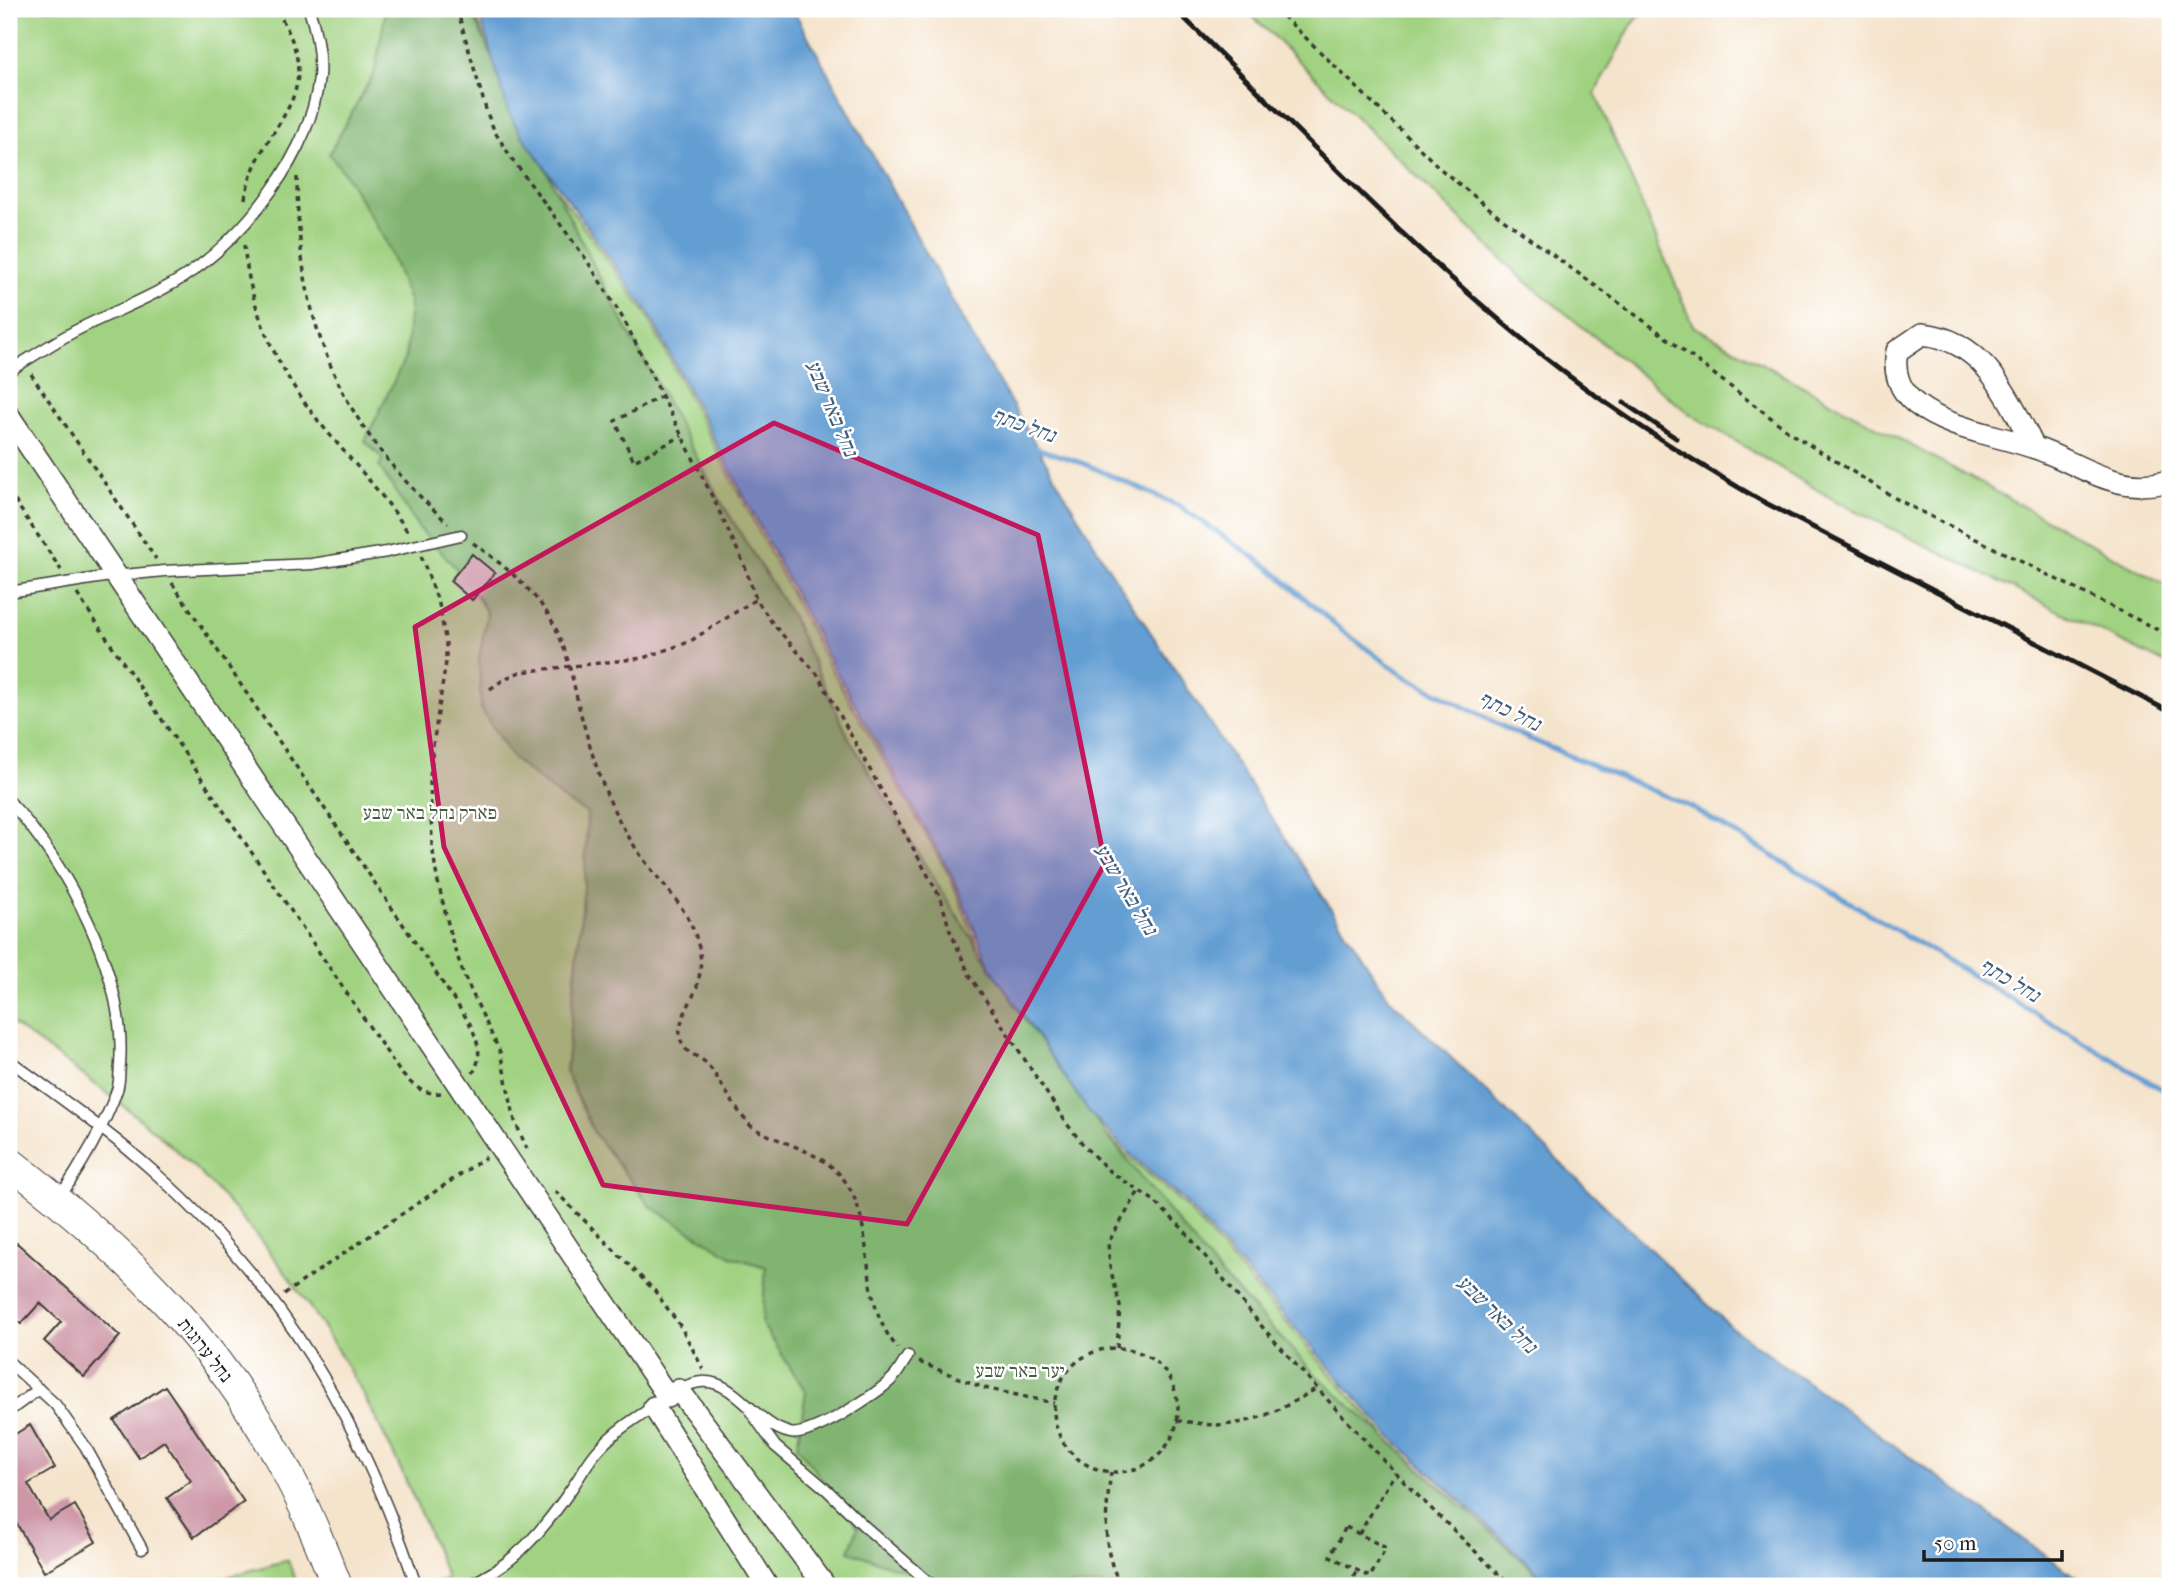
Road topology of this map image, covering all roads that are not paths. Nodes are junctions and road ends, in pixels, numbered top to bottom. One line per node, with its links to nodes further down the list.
1 (309, 9): 2 (lane)
2 (9, 371)
3 (9, 416): 7 (street)
4 (2034, 447): 4 (street); 5 (street)
5 (2170, 481)
6 (461, 535): 7 (lane)
7 (116, 576): 8 (lane); 17 (street)
8 (9, 592)
9 (9, 801): 11 (lane)
10 (9, 1060): 11 (lane)
11 (100, 1127): 13 (lane); 21 (lane)
12 (9, 1162): 13 (street, נחל ערוגות)
13 (58, 1199): 22 (street, נחל ערוגות)
14 (908, 1356): 18 (lane)
15 (9, 1362): 16 (lane)
16 (39, 1389): 19 (lane); 20 (lane)
17 (667, 1398): 18 (lane); 23 (lane); 24 (street); 25 (street)
18 (740, 1398): 26 (lane)
19 (9, 1411)
20 (142, 1549)
21 (414, 1579)
22 (337, 1586)
23 (466, 1586)
24 (767, 1586)
25 (825, 1586)
26 (933, 1586)

